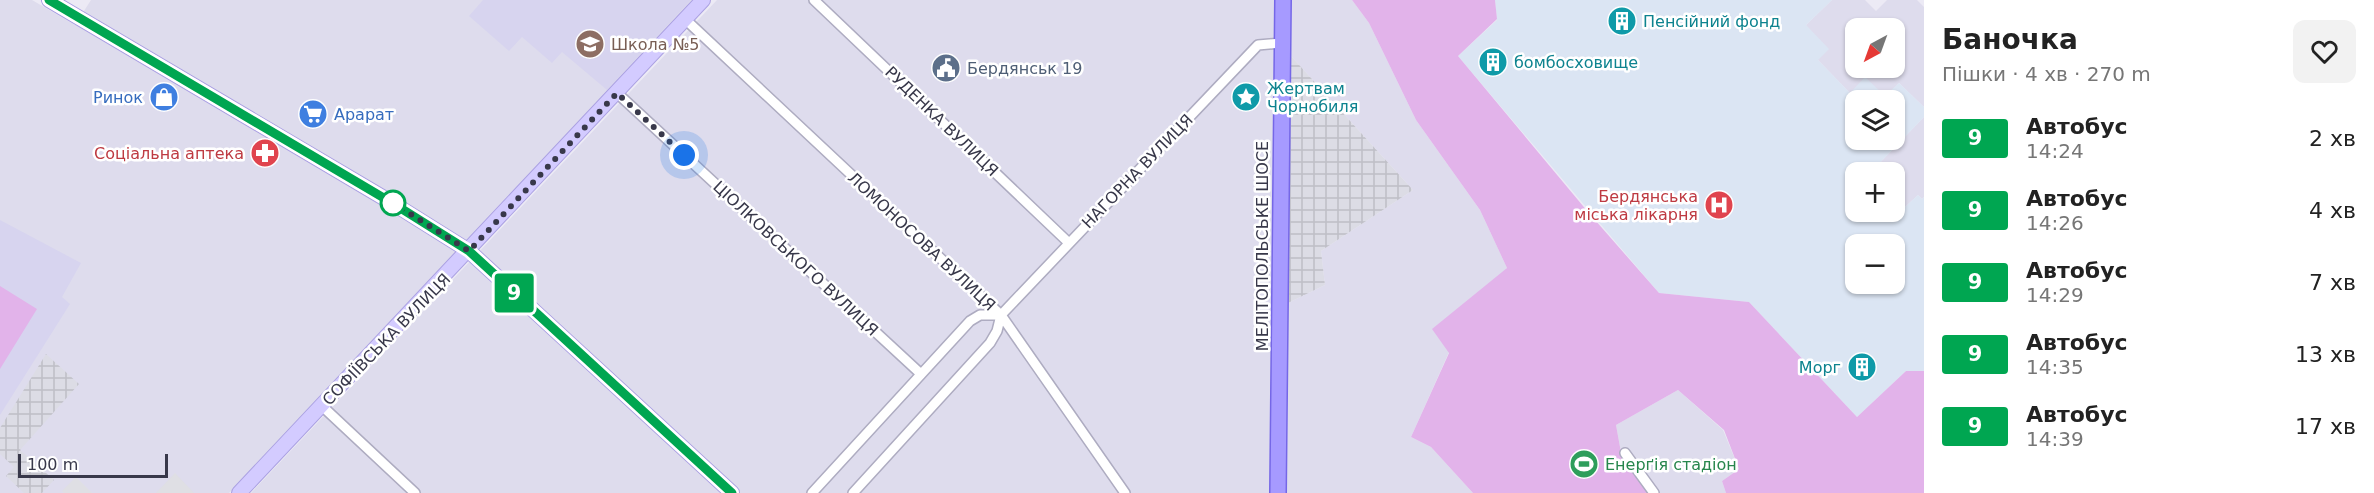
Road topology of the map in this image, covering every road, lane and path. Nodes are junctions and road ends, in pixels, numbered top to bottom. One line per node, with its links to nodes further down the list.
1 (49, 0): 9 (main road)
2 (703, 0): 5 (main road, СОФІЇВСЬКА ВУЛИЦЯ)
3 (814, 0): 8 (street, РУДЕНКА ВУЛИЦЯ)
4 (1283, 0): 6 (main road, МЕЛІТОПОЛЬСЬКЕ ШОСЕ)
5 (685, 19): 7 (main road, СОФІЇВСЬКА ВУЛИЦЯ); 10 (street, ЛОМОНОСОВА ВУЛИЦЯ)
6 (1281, 43): 8 (street, НАГОРНА ВУЛИЦЯ); 20 (main road, МЕЛІТОПОЛЬСЬКЕ ШОСЕ)
7 (617, 93): 9 (main road, СОФІЇВСЬКА ВУЛИЦЯ); 11 (street, ЦІОЛКОВСЬКОГО ВУЛИЦЯ)
8 (1069, 243): 10 (street, НАГОРНА ВУЛИЦЯ)
9 (469, 251): 12 (main road, СОФІЇВСЬКА ВУЛИЦЯ); 16 (main road)
10 (1001, 315): 11 (street); 18 (street, НАГОРНА ВУЛИЦЯ); 19 (street, ЛОМОНОСОВА ВУЛИЦЯ)
11 (921, 374): 17 (street)
12 (322, 406): 14 (main road, СОФІЇВСЬКА ВУЛИЦЯ); 15 (street)
13 (1626, 453): 21 (street)
14 (239, 493)
15 (415, 493)
16 (732, 493)
17 (812, 493)
18 (853, 493)
19 (1125, 493)
20 (1278, 493)
21 (1654, 493)

